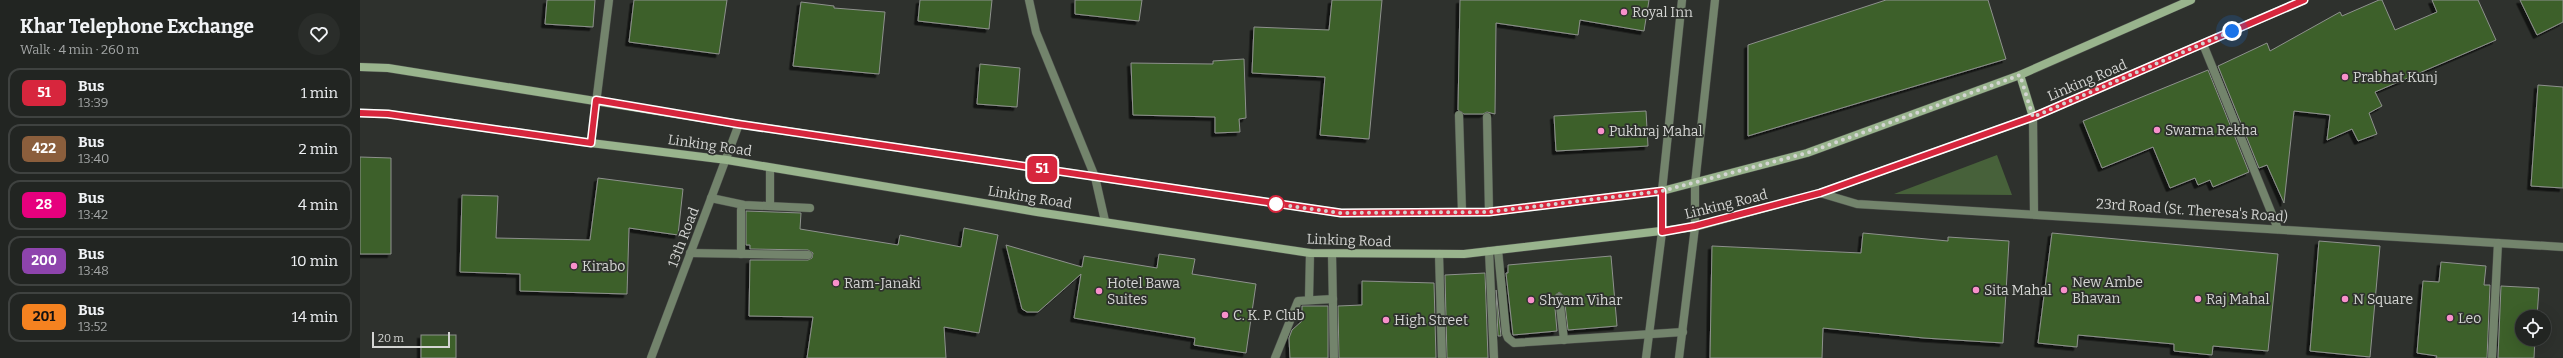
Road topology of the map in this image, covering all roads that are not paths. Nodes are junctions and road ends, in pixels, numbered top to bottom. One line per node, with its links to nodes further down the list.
1 (609, 0): 10 (street)
2 (1029, 0): 19 (street)
3 (1682, 0): 21 (street)
4 (1714, 0): 20 (street)
5 (2192, 0): 9 (main road, Linking Road)
6 (2304, 0): 7 (main road, Linking Road)
7 (2203, 44): 14 (main road, Linking Road); 32 (street)
8 (360, 67): 10 (main road, Linking Road)
9 (2020, 75): 14 (main road); 20 (main road, Linking Road)
10 (596, 100): 15 (main road, Linking Road); 16 (street)
11 (360, 113): 16 (main road, Linking Road)
12 (1459, 115): 27 (street)
13 (1486, 117): 28 (street)
14 (2033, 117): 22 (main road, Linking Road); 29 (street)
15 (738, 124): 17 (street, 13th Road); 19 (main road, Linking Road)
16 (591, 143): 17 (main road, Linking Road)
17 (727, 160): 18 (main road, Linking Road); 23 (street, 13th Road)
18 (770, 168): 24 (street); 30 (main road, Linking Road)
19 (1095, 177): 27 (main road, Linking Road); 30 (street)
20 (1695, 184): 21 (main road, Linking Road); 31 (street)
21 (1662, 191): 28 (main road, Linking Road); 33 (street)
22 (1820, 193): 29 (street, 23rd Road (St. Theresa's Road)); 31 (main road, Linking Road)
23 (711, 198): 24 (street); 39 (street, 13th Road)
24 (770, 206): 25 (street)
25 (810, 208)
26 (741, 210): 40 (street)
27 (1462, 212): 28 (main road, Linking Road)
28 (1489, 212)
29 (2034, 213): 32 (street, 23rd Road (St. Theresa's Road))
30 (1105, 221): 38 (main road, Linking Road)
31 (1695, 226): 33 (main road, Linking Road); 47 (street)
32 (2278, 229): 34 (street, 23rd Road (St. Theresa's Road))
33 (1662, 232): 36 (main road, Linking Road); 48 (street)
34 (2498, 242): 35 (street, 23rd Road (St. Theresa's Road)); 57 (street)
35 (2563, 247)
36 (1498, 250): 37 (main road, Linking Road); 49 (street)
37 (1489, 251): 42 (main road, Linking Road); 54 (street)
38 (1310, 252): 41 (main road, Linking Road); 46 (street)
39 (690, 253): 40 (street); 50 (street, 13th Road)
40 (741, 254): 43 (street)
41 (1332, 254): 42 (main road, Linking Road); 45 (street)
42 (1439, 254): 53 (street)
43 (808, 255)
44 (1559, 297): 49 (street)
45 (1333, 299): 46 (street); 52 (street)
46 (1309, 300): 51 (street)
47 (1683, 332): 48 (street); 56 (street)
48 (1651, 333): 49 (street); 55 (street)
49 (1564, 340)
50 (651, 358)
51 (1275, 358)
52 (1334, 358)
53 (1442, 358)
54 (1494, 358)
55 (1646, 358)
56 (1679, 358)
57 (2492, 358)

